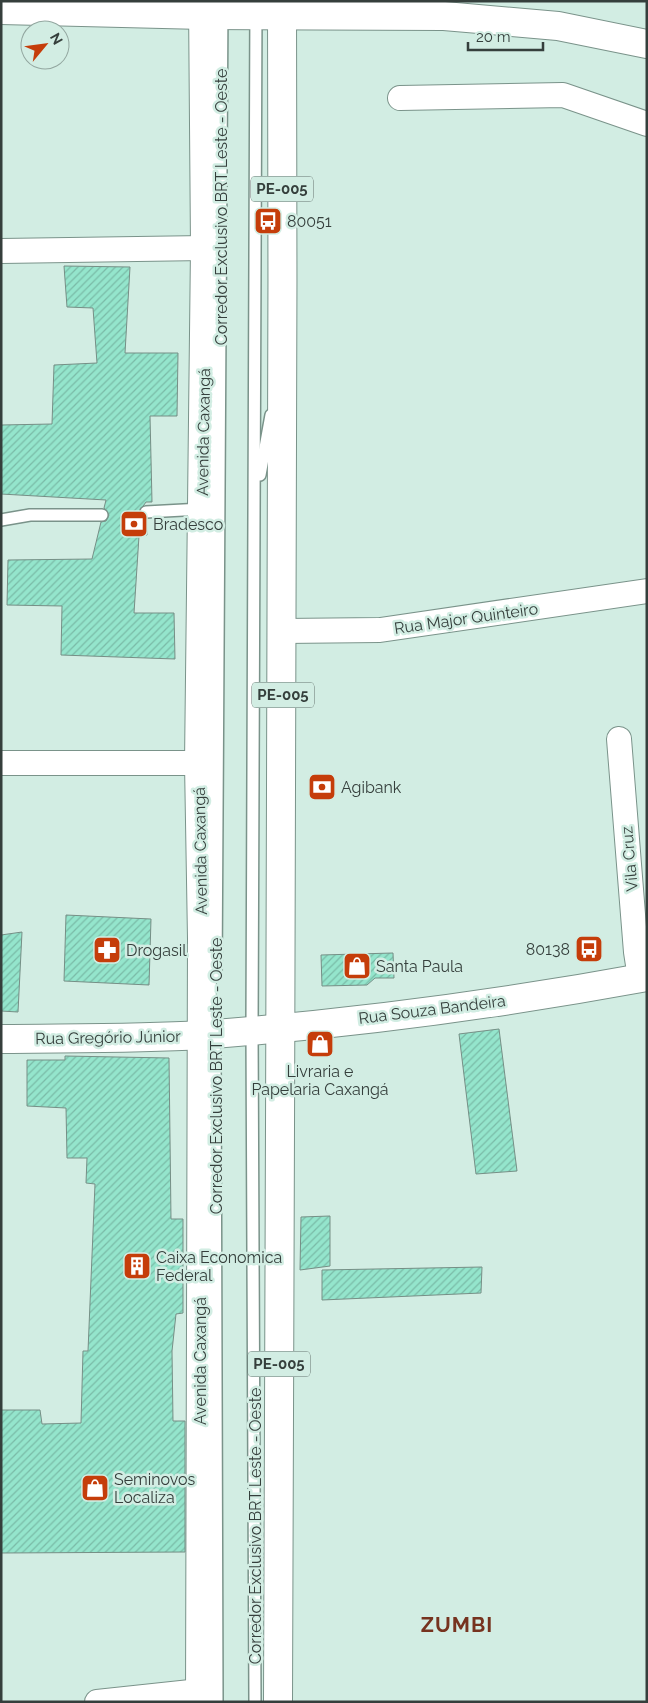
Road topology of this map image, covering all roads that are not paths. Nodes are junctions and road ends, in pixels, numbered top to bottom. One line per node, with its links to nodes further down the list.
1 (213, 8): 2 (main road); 4 (main road); 8 (main road, Avenida Caxangá); 22 (lane, Corredor Exclusivo BRT Leste - Oeste)
2 (256, 8): 3 (main road); 11 (lane, Corredor Exclusivo BRT Leste - Oeste)
3 (282, 8): 5 (main road); 10 (main road, PE-005)
4 (1, 10)
5 (647, 44)
6 (400, 98): 7 (street)
7 (647, 124)
8 (205, 248): 9 (street); 12 (main road, Avenida Caxangá)
9 (1, 251)
10 (281, 364): 11 (lane); 17 (main road, PE-005)
11 (254, 502): 25 (lane, Corredor Exclusivo BRT Leste - Oeste)
12 (202, 509): 13 (lane); 20 (main road, Avenida Caxangá)
13 (146, 512)
14 (102, 515): 15 (lane)
15 (1, 520)
16 (647, 591): 17 (street, Rua Major Quinteiro)
17 (283, 631): 23 (main road, PE-005)
18 (619, 739): 21 (street, Vila Cruz)
19 (1, 763): 20 (street)
20 (199, 763): 24 (main road, Avenida Caxangá)
21 (643, 978): 23 (main road, Rua Souza Bandeira)
22 (216, 983)
23 (279, 1027): 25 (main road, Rua Souza Bandeira); 30 (main road, PE-005)
24 (210, 1030): 25 (main road, Rua Souza Bandeira); 26 (main road, Rua Gregório Júnior); 27 (main road, Avenida Caxangá)
25 (252, 1030): 29 (lane, Corredor Exclusivo BRT Leste - Oeste)
26 (1, 1039)
27 (206, 1698): 28 (street)
28 (97, 1702)
29 (255, 1702)
30 (278, 1702)

